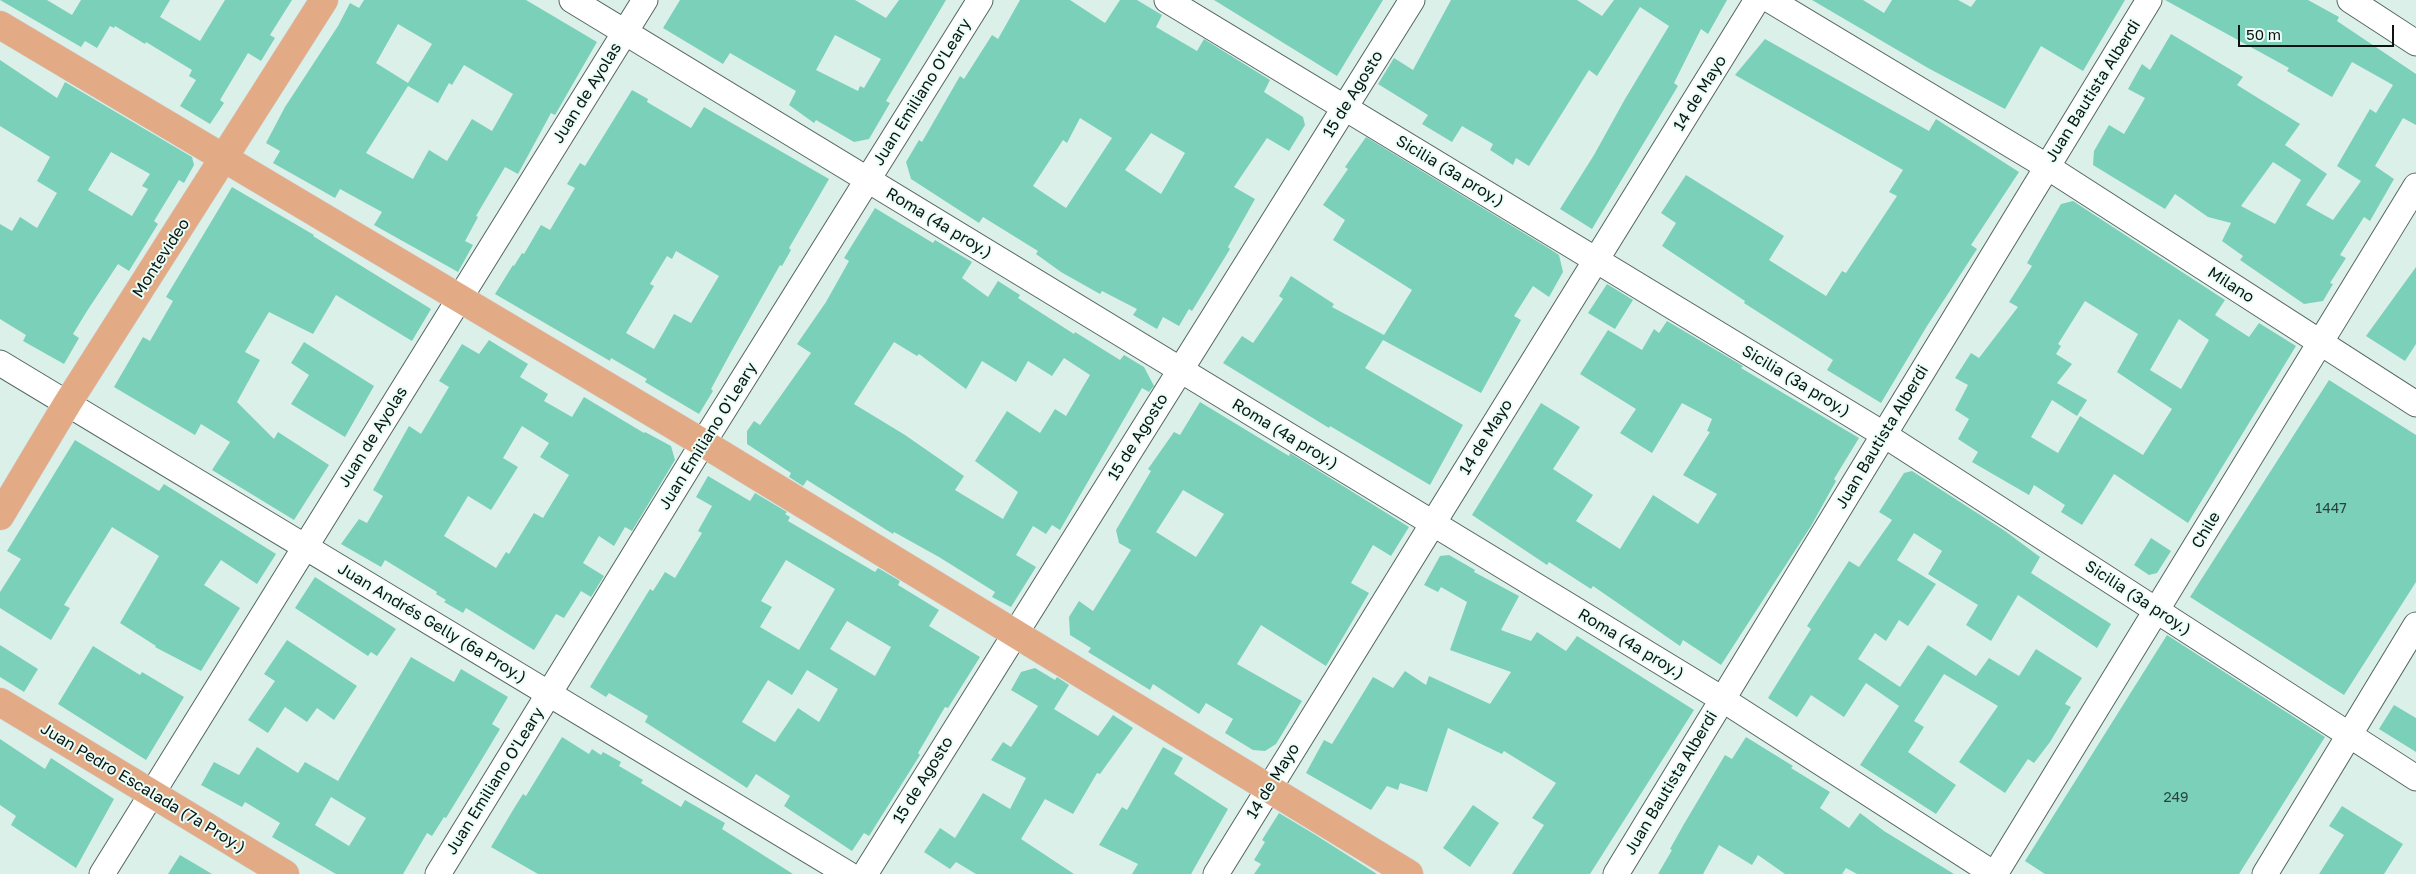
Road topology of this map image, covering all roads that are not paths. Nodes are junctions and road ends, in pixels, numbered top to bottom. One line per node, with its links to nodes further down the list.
1 (324, 0): 15 (main road, Montevideo)
2 (572, 0): 12 (street, Roma (4ª proy.))
3 (645, 0): 12 (street, Juan de Ayolas)
4 (980, 0): 17 (street, Juan Emiliano O'Leary)
5 (1167, 0): 14 (street, Sicilia (3ª proy.))
6 (1412, 0): 14 (street, 15 de Agosto)
7 (1757, 0): 19 (street, 14 de Mayo)
8 (1770, 0): 16 (street, Milano)
9 (2149, 0): 16 (street, Juan Bautista Alberdi)
10 (2350, 0): 13 (street)
11 (0, 26): 15 (main road)
12 (625, 32): 17 (street, Roma (4ª proy.)); 20 (street, Juan de Ayolas)
13 (2416, 43)
14 (1344, 107): 19 (street, Sicilia (3ª proy.)); 23 (street, 15 de Agosto)
15 (224, 159): 20 (main road); 24 (main road, Montevideo)
16 (2046, 166): 21 (street, Milano); 26 (street, Juan Bautista Alberdi)
17 (868, 180): 23 (street, Roma (4ª proy.)); 27 (street, Juan Emiliano O'Leary)
18 (2416, 186): 21 (street, Chile)
19 (1596, 260): 26 (street, Sicilia (3ª proy.)); 29 (street, 14 de Mayo)
20 (458, 300): 27 (main road); 30 (street, Juan de Ayolas)
21 (2320, 343): 25 (street, Milano); 31 (street, Chile)
22 (0, 363): 24 (street, Juan Andrés Gelly (6ª Proy.))
23 (1180, 370): 29 (street, Roma (4ª proy.)); 33 (street, 15 de Agosto)
24 (68, 404): 28 (main road, Montevideo); 30 (street, Juan Andrés Gelly (6ª Proy.))
25 (2416, 404)
26 (1883, 434): 31 (street, Sicilia (3ª proy.)); 35 (street, Juan Bautista Alberdi)
27 (703, 443): 33 (main road); 34 (street, Juan Emiliano O'Leary)
28 (0, 516)
29 (1433, 523): 35 (street, Roma (4ª proy.)); 39 (street, 14 de Mayo)
30 (305, 547): 34 (street, Juan Andrés Gelly (6ª Proy.)); 40 (street, Juan de Ayolas)
31 (2157, 610): 37 (street, Sicilia (3ª proy.)); 49 (street, Chile)
32 (2416, 625): 37 (street)
33 (1015, 634): 39 (main road); 45 (street, 15 de Agosto)
34 (549, 694): 43 (street, Juan Emiliano O'Leary); 44 (street, Juan Andrés Gelly (6ª Proy.))
35 (1722, 699): 48 (street, Juan Bautista Alberdi); 49 (street, Roma (4ª proy.))
36 (0, 702): 40 (main road, Juan Pedro Escalada (7ª Proy.))
37 (2350, 734): 38 (street, Sicilia (3ª proy.)); 50 (street)
38 (2416, 778)
39 (1268, 788): 46 (street, 14 de Mayo); 47 (main road)
40 (152, 794): 41 (street, Juan de Ayolas); 42 (main road, Juan Pedro Escalada (7ª Proy.))
41 (102, 874)
42 (285, 874)
43 (438, 874)
44 (848, 874)
45 (865, 874)
46 (1216, 874)
47 (1409, 874)
48 (1616, 874)
49 (1995, 874)
50 (2265, 874)

